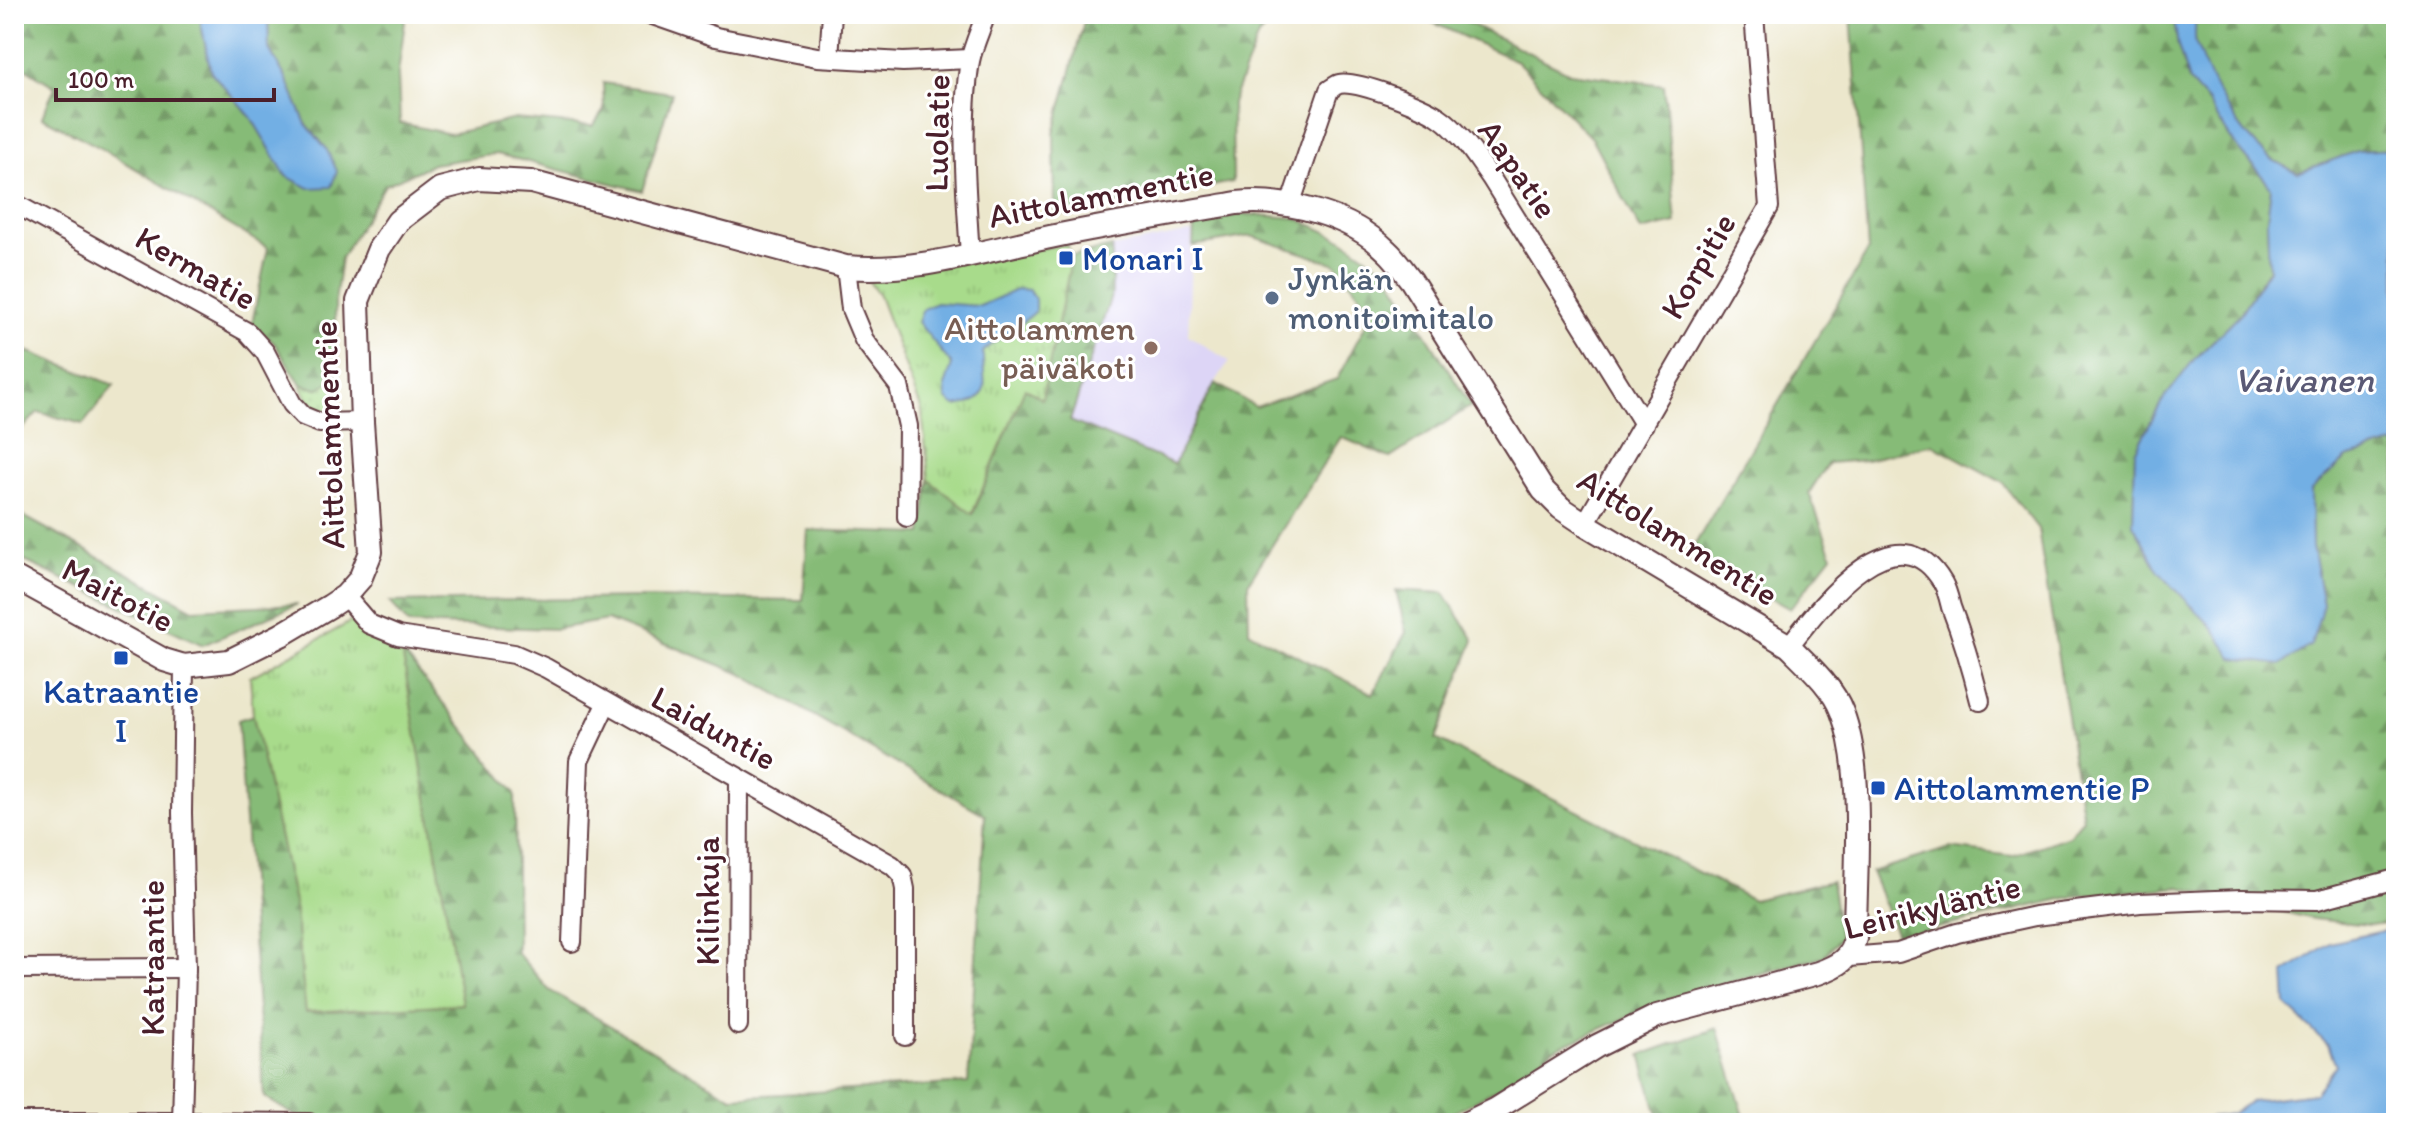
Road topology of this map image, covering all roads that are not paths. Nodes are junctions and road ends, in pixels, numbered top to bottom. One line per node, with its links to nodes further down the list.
1 (650, 14): 5 (street)
2 (832, 14): 6 (street)
3 (986, 14): 7 (street, Luolatie)
4 (1754, 14): 13 (street, Korpitie)
5 (673, 18): 6 (street)
6 (829, 57): 7 (street)
7 (970, 59): 10 (street, Luolatie)
8 (14, 203): 12 (street, Kermatie)
9 (1290, 205): 10 (street, Aittolammentie); 13 (street, Aapatie); 15 (street, Aittolammentie)
10 (970, 255): 11 (street, Aittolammentie)
11 (846, 267): 12 (street, Aittolammentie); 14 (street)
12 (362, 422): 17 (street, Aittolammentie)
13 (1644, 424): 15 (street, Korpitie)
14 (907, 517)
15 (1585, 524): 19 (street, Aittolammentie)
16 (14, 577): 20 (street, Maitotie)
17 (345, 596): 18 (street, Aittolammentie); 22 (street, Laiduntie)
18 (281, 635): 20 (street, Maitotie)
19 (1789, 646): 21 (street); 26 (street, Aittolammentie)
20 (184, 666): 27 (street, Katraantie)
21 (1980, 701)
22 (606, 704): 23 (street, Laiduntie); 25 (street)
23 (739, 778): 29 (street, Kilinkuja); 30 (street, Laiduntie)
24 (2396, 879): 26 (street, Leirikyläntie)
25 (572, 942)
26 (1849, 957): 34 (street, Leirikyläntie)
27 (186, 968): 28 (street); 32 (street, Katraantie)
28 (14, 969)
29 (738, 1025)
30 (905, 1036)
31 (14, 1122): 32 (street)
32 (182, 1122): 33 (street)
33 (309, 1123)
34 (1467, 1123)

